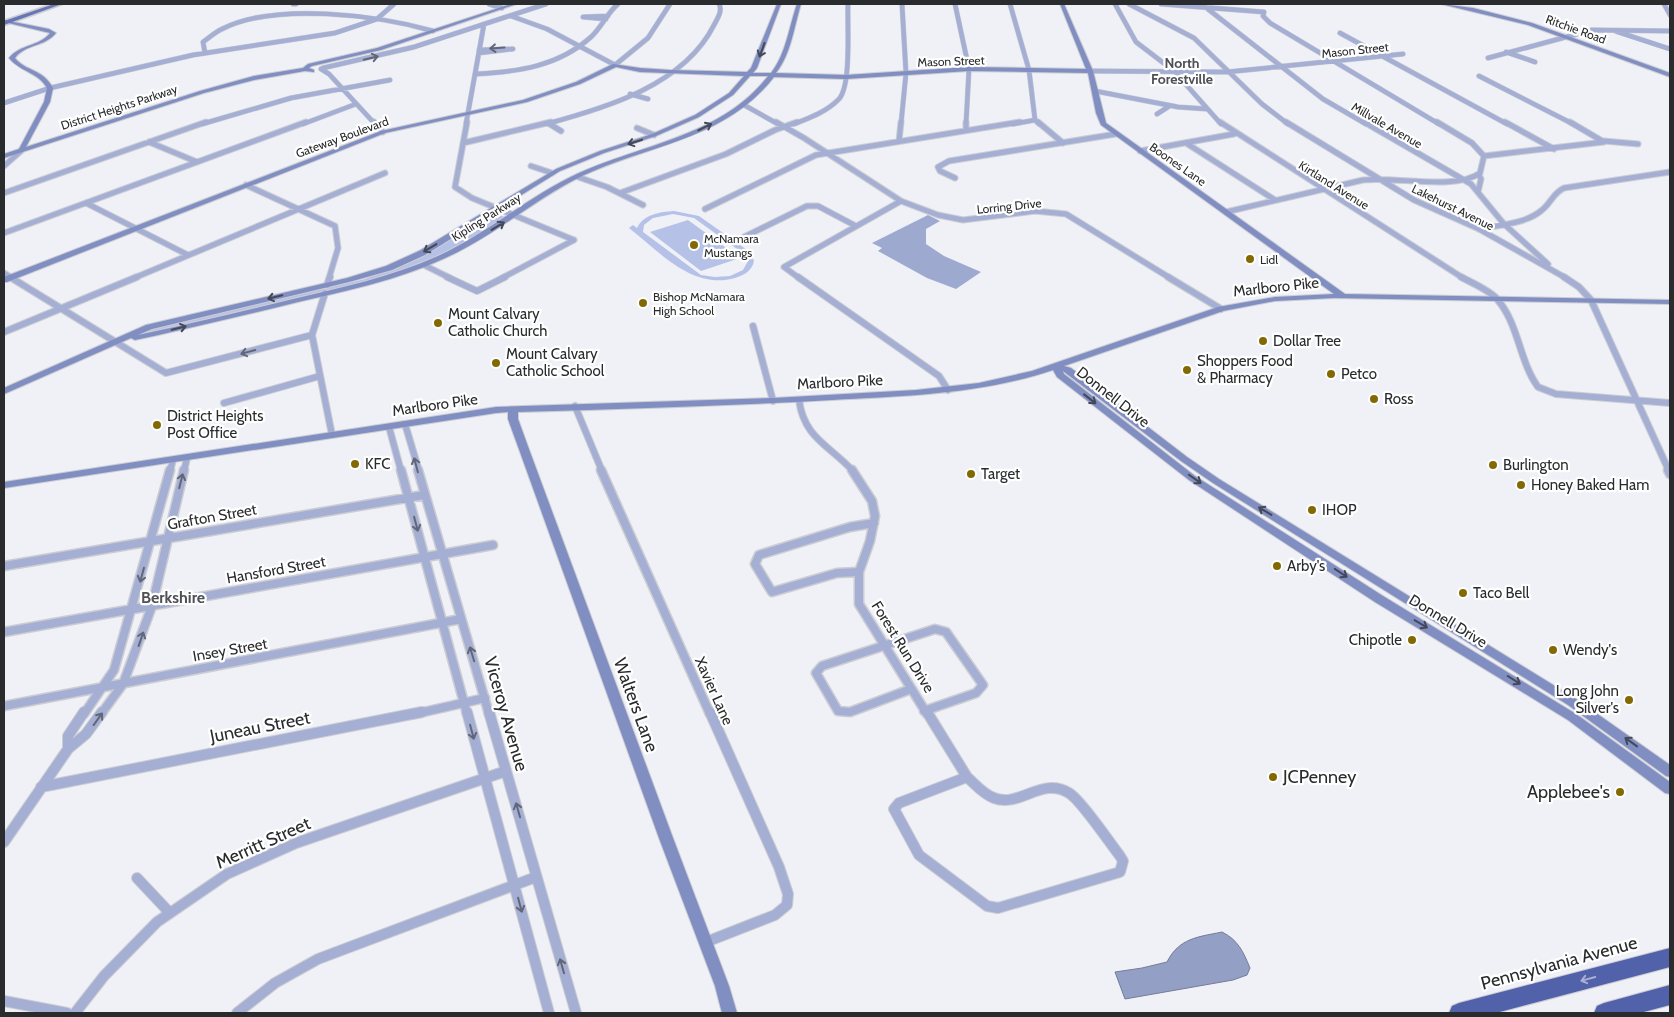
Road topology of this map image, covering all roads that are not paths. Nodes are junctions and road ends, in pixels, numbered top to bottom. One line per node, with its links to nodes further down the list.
1 (52, 4): 28 (main road)
2 (59, 4): 28 (main road)
3 (394, 4): 27 (street)
4 (489, 4): 23 (street)
5 (515, 4): 23 (street)
6 (546, 4): 25 (street)
7 (618, 4): 26 (street)
8 (670, 4): 45 (street, Gateway Boulevard)
9 (718, 4): 56 (street)
10 (799, 4): 61 (street, Kipling Parkway)
11 (848, 4): 64 (street)
12 (902, 4): 60 (street)
13 (955, 4): 49 (street)
14 (1010, 4): 51 (street)
15 (1062, 4): 52 (street, Boones Lane)
16 (1115, 4): 55 (street, Kirtland Avenue)
17 (1129, 4): 57 (street, Lakehurst Avenue)
18 (1161, 4): 22 (street)
19 (1443, 4): 34 (street, Ritchie Road)
20 (1664, 4): 24 (street)
21 (777, 5): 59 (street, Kipling Parkway, one-way to 59)
22 (1204, 6): 43 (street); 47 (street, Millvale Avenue)
23 (502, 8): 31 (street)
24 (1670, 15)
25 (511, 16): 29 (street); 35 (street, Mason Street)
26 (606, 17): 26 (street); 35 (street)
27 (377, 18): 31 (street); 39 (street); 39 (street)
28 (5, 22): 68 (street)
29 (484, 24): 37 (street); 46 (street, one-way to 29)
30 (1606, 28): 32 (street); 34 (street); 36 (street)
31 (433, 31): 46 (street)
32 (1670, 31)
33 (1340, 33): 41 (street)
34 (1567, 36): 38 (street); 62 (street, Ritchie Road)
35 (579, 47): 45 (street, Mason Street); 58 (street)
36 (1670, 49)
37 (479, 51): 37 (street, one-way to 37); 58 (street)
38 (1506, 52): 42 (street); 44 (street)
39 (205, 53): 68 (street)
40 (1403, 54): 41 (street, Mason Street)
41 (1384, 57): 43 (street, Mason Street); 98 (street)
42 (1488, 58)
43 (1335, 62): 47 (street, Mason Street); 103 (street)
44 (1534, 62)
45 (615, 65): 50 (street, Mason Street); 54 (street, Gateway Boulevard)
46 (321, 67): 48 (street, District Heights Parkway); 53 (street, District Heights Parkway); 67 (street)
47 (1282, 68): 57 (street, Mason Street); 114 (street, Millvale Avenue)
48 (305, 69): 53 (street); 66 (street, District Heights Parkway)
49 (969, 69): 51 (street, Mason Street); 60 (street, Mason Street); 83 (street)
50 (640, 70): 54 (street); 56 (street, Mason Street)
51 (1029, 70): 52 (street, Mason Street); 79 (street)
52 (1090, 70): 55 (street, Mason Street); 69 (street, Boones Lane)
53 (312, 71): 66 (street, District Heights Parkway)
54 (603, 71): 77 (street, Gateway Boulevard)
55 (1174, 71): 57 (street, Mason Street); 76 (street, Kirtland Avenue)
56 (670, 72): 59 (street, Mason Street); 70 (street)
57 (1230, 72): 113 (street, Lakehurst Avenue)
58 (476, 74): 77 (street)
59 (749, 74): 61 (street, Mason Street); 88 (street, Kipling Parkway)
60 (906, 74): 64 (street, Mason Street); 90 (street)
61 (772, 75): 64 (street, Mason Street); 74 (street, Kipling Parkway)
62 (1670, 75)
63 (1479, 76): 91 (street)
64 (846, 77): 81 (street)
65 (390, 80): 67 (street)
66 (242, 82): 92 (street, District Heights Parkway)
67 (341, 87): 73 (street); 93 (street)
68 (50, 88): 72 (street); 89 (street)
69 (1095, 91): 75 (street); 86 (street, Boones Lane)
70 (630, 94): 71 (street); 80 (street)
71 (648, 99)
72 (4, 103)
73 (356, 104): 85 (street); 104 (street)
74 (744, 105): 81 (street, Lorring Drive); 111 (street, Kipling Parkway, one-way to 74)
75 (1168, 108): 76 (street); 78 (street)
76 (1207, 109): 87 (street, Kirtland Avenue)
77 (468, 114): 85 (street, Gateway Boulevard); 95 (street)
78 (1157, 114)
79 (1035, 120): 83 (street); 96 (street)
80 (548, 123): 84 (street); 95 (street)
81 (785, 127): 101 (street, Lorring Drive); 119 (street)
82 (637, 128): 88 (street)
83 (966, 130): 90 (street)
84 (561, 131)
85 (382, 132): 115 (street, Gateway Boulevard)
86 (1116, 134): 96 (street); 100 (street, Boones Lane)
87 (1234, 134): 94 (street); 116 (street, Kirtland Avenue)
88 (654, 135): 109 (street, Kipling Parkway, one-way to 109)
89 (27, 140): 92 (street); 99 (street)
90 (898, 141): 101 (street)
91 (1604, 141): 97 (street); 98 (street)
92 (48, 142): 99 (street, District Heights Parkway)
93 (149, 142): 104 (street); 118 (street)
94 (1186, 142): 100 (street); 120 (street)
95 (463, 143): 125 (street)
96 (1063, 143): 112 (street)
97 (1638, 144)
98 (1554, 149): 103 (street)
99 (21, 151): 102 (street, District Heights Parkway); 105 (street)
100 (1140, 151): 127 (street, Boones Lane)
101 (827, 153): 121 (street, Lorring Drive); 126 (street)
102 (4, 156)
103 (1484, 156): 110 (street)
104 (197, 162): 122 (street)
105 (4, 166)
106 (531, 166): 109 (street)
107 (1670, 172): 129 (street)
108 (385, 173): 124 (street)
109 (552, 173): 125 (street, Kipling Parkway)
110 (1479, 175): 114 (street); 117 (street)
111 (578, 177): 119 (street); 128 (street, Kipling Parkway)
112 (955, 178)
113 (1378, 178): 114 (street); 116 (street); 132 (street, Lakehurst Avenue)
114 (1463, 179): 117 (street, Millvale Avenue)
115 (246, 185): 124 (street); 131 (street, Gateway Boulevard)
116 (1323, 189): 120 (street); 141 (street, Kirtland Avenue)
117 (1478, 192): 129 (street, Millvale Avenue)
118 (4, 193)
119 (620, 193): 123 (street)
120 (1275, 200): 127 (street)
121 (901, 201): 130 (street); 145 (street, Lorring Drive)
122 (86, 203): 131 (street); 133 (street)
123 (643, 205)
124 (300, 208): 135 (street); 139 (street)
125 (495, 208): 128 (street); 139 (street, Kipling Parkway, one-way to 139)
126 (704, 209)
127 (1226, 212): 140 (street, Boones Lane)
128 (514, 216): 136 (street, Kipling Parkway, one-way to 128); 136 (street)
129 (1504, 224): 132 (street); 137 (street, Millvale Avenue)
130 (854, 225): 134 (street); 152 (street)
131 (136, 228): 135 (street); 138 (street, Gateway Boulevard)
132 (1479, 229): 137 (street, Lakehurst Avenue)
133 (4, 233)
134 (744, 238)
135 (188, 255): 144 (street)
136 (424, 265): 139 (street, Kipling Parkway)
137 (1552, 268): 142 (street, Lakehurst Avenue)
138 (6, 277): 144 (street)
139 (326, 289): 148 (street); 149 (street, Kipling Parkway)
140 (1344, 297): 141 (street, Marlboro Pike); 145 (street, Marlboro Pike)
141 (1497, 299): 142 (street, Marlboro Pike); 155 (street)
142 (1591, 300): 143 (street, Marlboro Pike); 155 (street, Lakehurst Avenue)
143 (1670, 302)
144 (60, 308): 147 (street); 149 (street)
145 (1221, 308): 150 (street, Marlboro Pike)
146 (752, 326): 156 (street)
147 (4, 332)
148 (312, 335): 149 (street, one-way to 149); 151 (street)
149 (114, 341): 153 (street, Kipling Parkway)
150 (1056, 366): 152 (street, Marlboro Pike); 193 (street, Donnell Drive, one-way to 150); 197 (street, Donnell Drive, one-way to 197)
151 (320, 376): 157 (street); 163 (street)
152 (948, 390): 154 (street, Marlboro Pike)
153 (4, 391)
154 (799, 400): 156 (street, Marlboro Pike); 170 (street, Forest Run Drive)
155 (1635, 400): 158 (street); 166 (street, Lakehurst Avenue)
156 (773, 402): 159 (street, Marlboro Pike)
157 (224, 403)
158 (1670, 403)
159 (575, 406): 160 (street, Marlboro Pike); 203 (street, Xavier Lane)
160 (513, 409): 161 (street, Marlboro Pike); 203 (street, Walters Lane)
161 (405, 424): 162 (street, Marlboro Pike); 168 (street, Viceroy Avenue, one-way to 161)
162 (389, 427): 163 (street, Marlboro Pike); 169 (street)
163 (332, 435): 164 (street, Marlboro Pike)
164 (187, 458): 165 (street, Marlboro Pike); 171 (street, one-way to 164)
165 (173, 460): 167 (street, Marlboro Pike); 172 (street)
166 (1670, 474)
167 (4, 485)
168 (424, 495): 169 (street, Grafton Street); 174 (street, Viceroy Avenue)
169 (409, 498): 171 (street, Grafton Street); 175 (street, one-way to 175)
170 (874, 523): 177 (street, Forest Run Drive); 177 (street)
171 (168, 539): 172 (street, Grafton Street); 178 (street)
172 (151, 542): 176 (street, Grafton Street); 179 (street, one-way to 179)
173 (493, 545): 174 (street, Hansford Street)
174 (443, 554): 175 (street, Hansford Street); 180 (street, Viceroy Avenue)
175 (425, 557): 178 (street, Hansford Street); 181 (street)
176 (4, 566)
177 (859, 572): 183 (street, Forest Run Drive)
178 (152, 606): 179 (street, Hansford Street); 184 (street, one-way to 178)
179 (132, 609): 182 (street, Hansford Street); 185 (street)
180 (461, 619): 181 (street, Insey Street); 187 (street, Viceroy Avenue, one-way to 180)
181 (442, 623): 184 (street, Insey Street); 188 (street)
182 (4, 632)
183 (885, 646): 186 (street, Forest Run Drive); 186 (street); 190 (street)
184 (123, 684): 185 (street, Insey Street); 191 (street, one-way to 184)
185 (100, 689): 189 (street, Insey Street); 191 (street)
186 (911, 690): 190 (street, Forest Run Drive)
187 (485, 698): 188 (street, Juneau Street); 192 (street, Viceroy Avenue)
188 (464, 704): 195 (street, one-way to 195); 196 (street, Juneau Street)
189 (4, 706)
190 (924, 710): 194 (street, Forest Run Drive)
191 (68, 749): 196 (street)
192 (506, 771): 195 (street, Merritt Street); 199 (street, Viceroy Avenue, one-way to 192)
193 (1670, 772)
194 (967, 776): 194 (street, Forest Run Drive)
195 (484, 778): 201 (street); 202 (street, Merritt Street)
196 (41, 787): 198 (street)
197 (1670, 790)
198 (4, 842)
199 (536, 877): 201 (street); 211 (street, Viceroy Avenue, one-way to 199)
200 (137, 878): 202 (street)
201 (514, 885): 209 (street); 210 (street, one-way to 210)
202 (169, 912): 208 (street, Merritt Street)
203 (706, 942): 212 (street, Walters Lane)
204 (1670, 957): 213 (highway, Pennsylvania Avenue, one-way to 213)
205 (1670, 995): 214 (highway)
206 (4, 1002): 207 (street)
207 (67, 1013)
208 (75, 1013)
209 (237, 1013)
210 (549, 1013)
211 (576, 1013)
212 (729, 1013)
213 (1459, 1013)
214 (1604, 1013)

